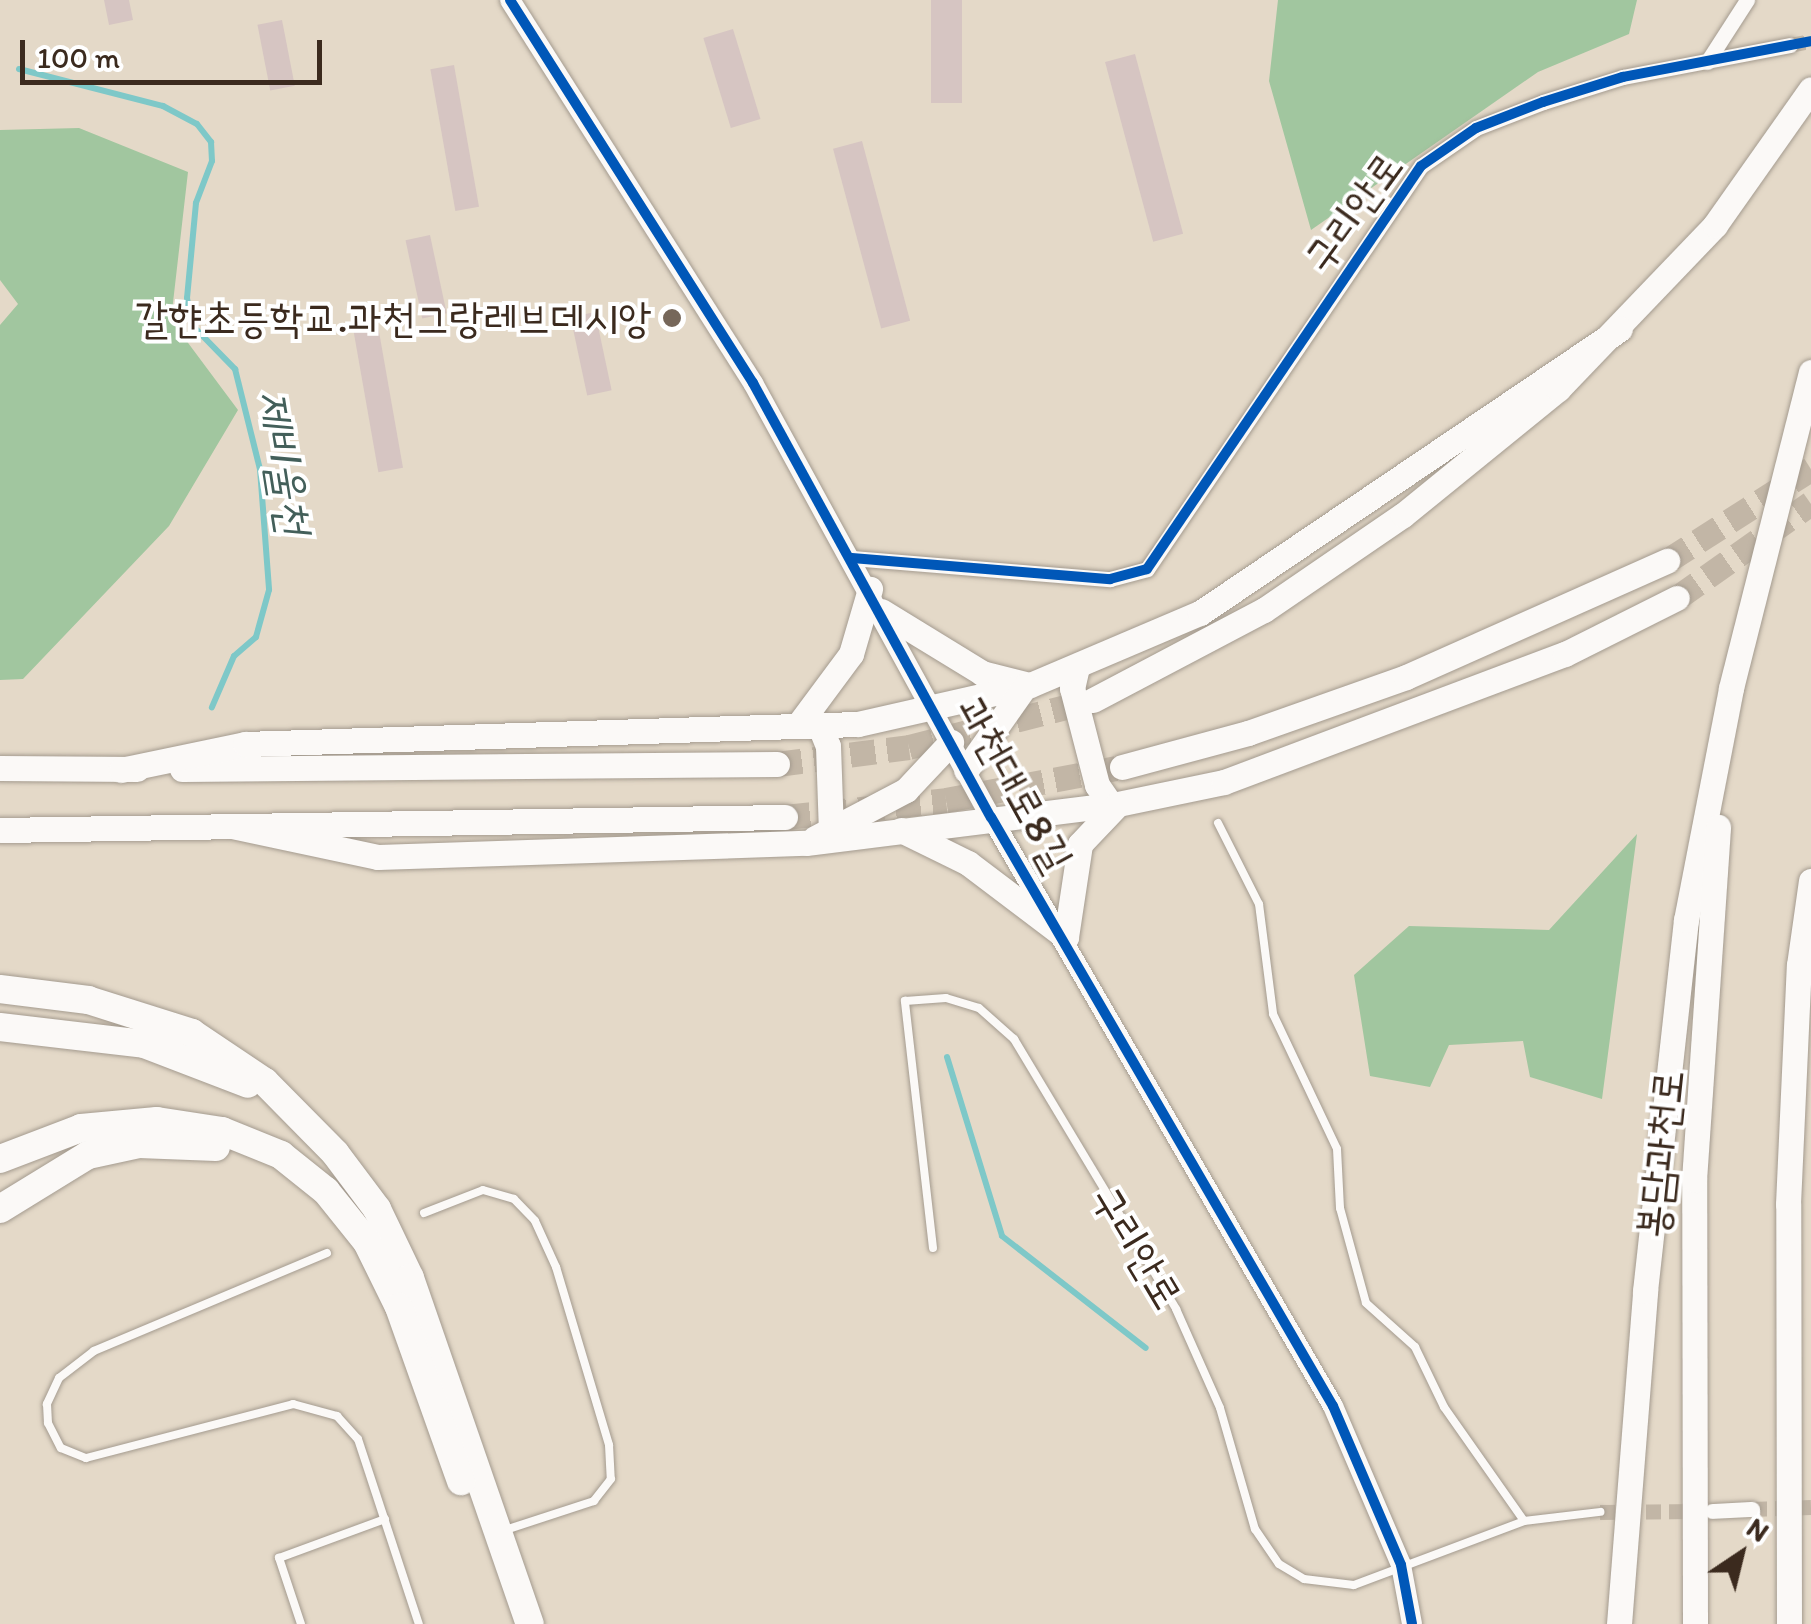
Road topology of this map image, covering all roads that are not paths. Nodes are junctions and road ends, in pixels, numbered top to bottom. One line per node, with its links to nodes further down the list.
1 (510, 0): 8 (street, 과천대로8길)
2 (1747, 0): 4 (street)
3 (1790, 45): 4 (street, 구리안로)
4 (1707, 62): 8 (street, 구리안로)
5 (1811, 89): 6 (highway)
6 (1620, 328): 12 (highway); 15 (highway)
7 (1811, 372): 14 (highway, 봉담과천로)
8 (852, 558): 11 (street, 과천대로8길)
9 (1667, 561): 20 (highway)
10 (1677, 598): 24 (highway)
11 (876, 600): 13 (highway); 16 (street, 과천대로8길); 17 (highway)
12 (1077, 667): 13 (highway); 24 (highway)
13 (1028, 686): 16 (highway); 23 (highway)
14 (1730, 688): 56 (highway, 봉담과천로); 57 (highway, 봉담과천로)
15 (1094, 700)
16 (936, 710): 17 (highway); 18 (street, 과천대로8길)
17 (809, 724): 22 (highway); 30 (highway)
18 (951, 742): 23 (street, 과천대로8길); 30 (highway)
19 (777, 764): 22 (highway)
20 (1122, 767)
21 (0, 768): 22 (highway)
22 (122, 770)
23 (966, 770): 26 (street, 과천대로8길)
24 (1115, 805): 26 (highway); 34 (highway)
25 (785, 817): 28 (highway)
26 (992, 817): 31 (highway); 34 (street, 과천대로8길)
27 (1218, 824): 48 (lane)
28 (232, 826): 29 (highway); 32 (highway)
29 (0, 830)
30 (831, 830): 32 (highway)
31 (901, 830): 32 (highway); 34 (highway)
32 (806, 843)
33 (1811, 881): 58 (highway)
34 (1066, 937): 50 (street, 과천대로8길)
35 (0, 989): 37 (highway)
36 (0, 1027): 37 (highway)
37 (335, 1153): 49 (highway)
38 (0, 1159): 43 (highway)
39 (0, 1209): 43 (highway)
40 (424, 1213): 49 (lane)
41 (933, 1248): 50 (lane, 구리안로)
42 (327, 1252): 47 (lane)
43 (398, 1307): 53 (highway)
44 (1752, 1510): 45 (street)
45 (1712, 1511)
46 (1600, 1512): 48 (lane, 구리안로)
47 (384, 1519): 51 (lane); 52 (lane)
48 (1524, 1521): 50 (lane, 구리안로)
49 (497, 1532): 54 (highway)
50 (1401, 1565): 55 (street, 과천대로8길)
51 (301, 1624)
52 (419, 1624)
53 (512, 1624)
54 (530, 1624)
55 (1412, 1624)
56 (1619, 1624)
57 (1696, 1624)
58 (1789, 1624)

